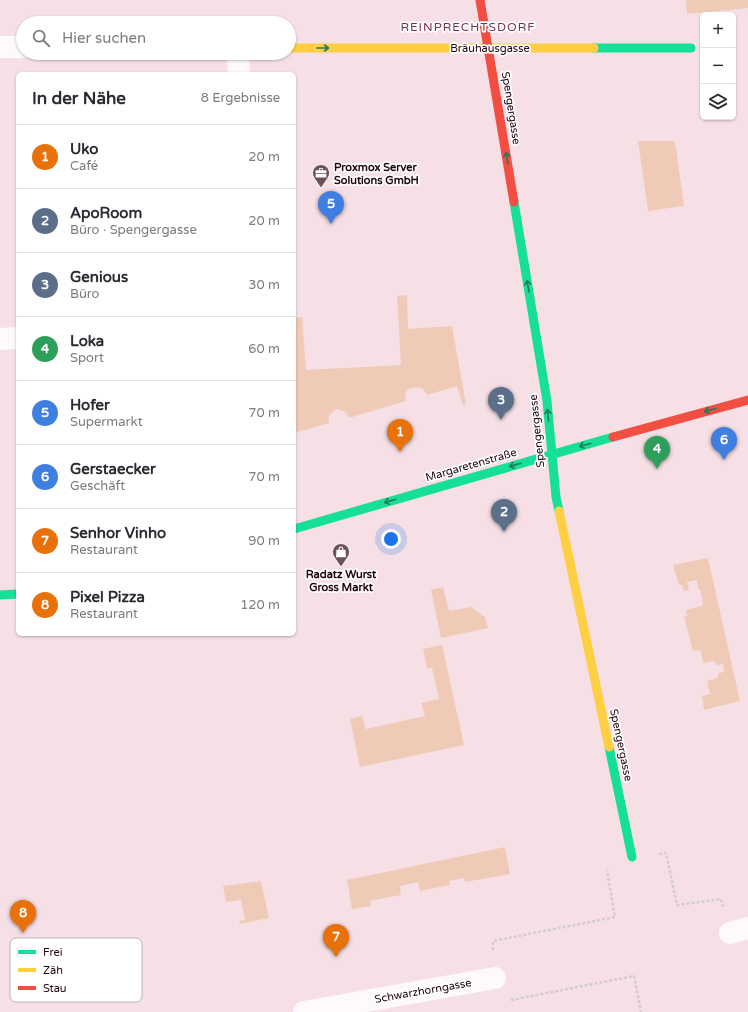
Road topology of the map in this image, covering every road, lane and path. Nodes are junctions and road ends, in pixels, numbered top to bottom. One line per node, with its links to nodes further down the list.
1 (480, 0): 5 (street, Spengergasse)
2 (0, 47): 3 (street)
3 (16, 47)
4 (296, 48): 5 (street, Bräuhausgasse, one-way to 5)
5 (488, 48): 6 (street, Bräuhausgasse); 12 (street, Spengergasse, one-way to 5)
6 (691, 48)
7 (238, 60): 8 (street)
8 (239, 72)
9 (16, 338): 10 (street)
10 (0, 339)
11 (748, 400): 12 (street, Margaretenstraße, one-way to 12)
12 (552, 454): 13 (street, Margaretenstraße, one-way to 13); 16 (street, Spengergasse)
13 (296, 528)
14 (16, 594): 15 (street)
15 (0, 595)
16 (632, 857): 17 (path); 18 (path)
17 (739, 931)
18 (495, 978): 19 (street, Schwarzhorngasse); 20 (path)
19 (304, 1012)
20 (641, 1012)

